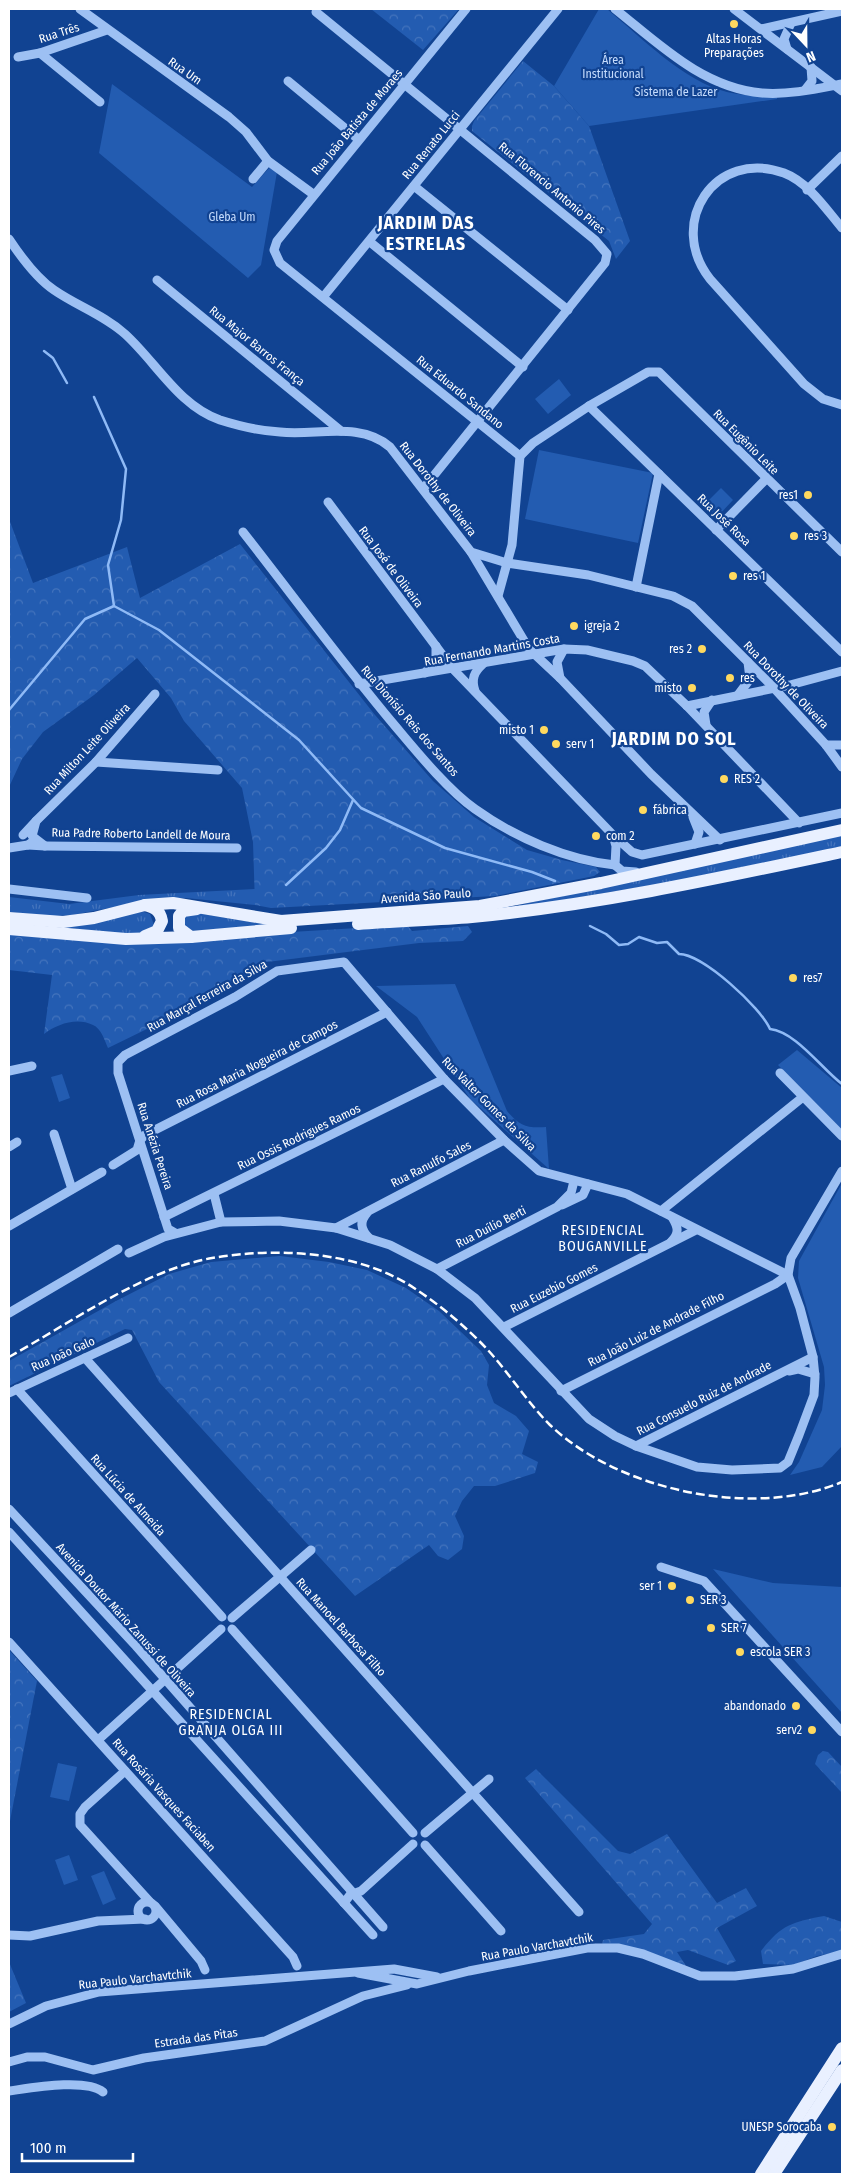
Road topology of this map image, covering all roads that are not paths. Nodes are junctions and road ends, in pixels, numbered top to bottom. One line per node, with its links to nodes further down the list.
1 (80, 9): 10 (street, Rua Um)
2 (466, 9): 16 (street, Rua João Batista de Moraes)
3 (558, 9): 20 (street, Rua Renato Lucci)
4 (615, 9): 18 (street)
5 (734, 9): 9 (street)
6 (842, 11): 8 (street)
7 (316, 12): 16 (street, Rua Florencio Antonio Pires)
8 (791, 23): 9 (street); 11 (street)
9 (761, 29): 11 (street)
10 (106, 30): 12 (street, Rua Três); 23 (street, Rua Um)
11 (787, 49): 14 (street)
12 (40, 53): 13 (street, Rua Três); 19 (street)
13 (18, 57)
14 (811, 67): 17 (street); 18 (street)
15 (288, 81): 21 (street)
16 (405, 83): 20 (street, Rua Florencio Antonio Pires); 21 (street, Rua João Batista de Moraes)
17 (840, 87): 18 (street)
18 (805, 90)
19 (100, 102)
20 (460, 129): 25 (street, Rua Renato Lucci); 34 (street, Rua Florencio Antonio Pires)
21 (358, 139): 27 (street, Rua João Batista de Moraes)
22 (842, 156): 26 (street)
23 (268, 161): 24 (street); 27 (street, Rua Um)
24 (253, 179)
25 (414, 186): 30 (street, Rua Renato Lucci); 34 (street)
26 (807, 190): 28 (street); 36 (street)
27 (313, 194): 31 (street, Rua João Batista de Moraes)
28 (842, 228)
29 (9, 239): 41 (street, Rua Dorothy de Oliveira)
30 (370, 242): 33 (street, Rua Renato Lucci); 35 (street)
31 (275, 255): 33 (street, Rua Eduardo Sandano)
32 (157, 280): 41 (street, Rua Major Barros França)
33 (324, 296): 40 (street, Rua Eduardo Sandano)
34 (568, 310): 35 (street, Rua Florencio Antonio Pires)
35 (523, 367): 40 (street, Rua Florencio Antonio Pires)
36 (795, 372): 37 (street); 38 (street)
37 (842, 400)
38 (842, 405)
39 (590, 406): 42 (street); 43 (street, Rua José Rosa); 44 (street, Rua Eugênio Leite)
40 (478, 423): 42 (street, Rua Eduardo Sandano); 45 (street, Rua Florencio Antonio Pires)
41 (341, 431): 45 (street, Rua Dorothy de Oliveira)
42 (520, 456): 51 (street)
43 (659, 474): 47 (street, Rua José Rosa); 52 (street)
44 (766, 479): 47 (street); 50 (street, Rua Eugênio Leite)
45 (423, 489): 49 (street, Rua Dorothy de Oliveira)
46 (328, 502): 54 (street, Rua José de Oliveira)
47 (716, 530): 56 (street, Rua José Rosa)
48 (243, 532): 64 (street, Rua Dionísio Reis dos Santos)
49 (471, 552): 51 (street, Rua Dorothy de Oliveira); 53 (street)
50 (842, 552)
51 (506, 563): 52 (street, Rua Dorothy de Oliveira); 53 (street)
52 (636, 587): 58 (street, Rua Dorothy de Oliveira)
53 (498, 596): 57 (street)
54 (436, 646): 60 (street, Rua José de Oliveira); 62 (street)
55 (564, 649): 57 (street, Rua Fernando Martins Costa); 63 (street); 70 (street, Rua Fernando Martins Costa)
56 (842, 652)
57 (534, 655): 59 (street, Rua Fernando Martins Costa); 63 (street)
58 (748, 662): 65 (street, Rua Dorothy de Oliveira); 68 (street)
59 (484, 663): 60 (street, Rua Fernando Martins Costa); 67 (street)
60 (453, 669): 62 (street, Rua Fernando Martins Costa); 67 (street, Rua José de Oliveira)
61 (842, 671): 65 (street)
62 (424, 674): 64 (street, Rua Fernando Martins Costa)
63 (560, 678): 78 (street)
64 (359, 684): 90 (street, Rua Dionísio Reis dos Santos)
65 (773, 687): 68 (street); 72 (street, Rua Dorothy de Oliveira)
66 (155, 694): 74 (street, Rua Milton Leite Oliveira)
67 (476, 694): 83 (street, Rua José de Oliveira)
68 (737, 695): 69 (street)
69 (712, 700): 70 (street); 71 (street)
70 (687, 706): 71 (street, Rua Fernando Martins Costa)
71 (707, 727): 77 (street, Rua Fernando Martins Costa)
72 (826, 745): 73 (street); 75 (street, Rua Dorothy de Oliveira)
73 (842, 745)
74 (96, 762): 76 (street); 84 (street, Rua Milton Leite Oliveira)
75 (842, 768)
76 (218, 770)
77 (779, 803): 80 (street, Rua Fernando Martins Costa); 81 (street)
78 (691, 812): 85 (street); 86 (street)
79 (842, 813): 80 (street)
80 (799, 823): 81 (street)
81 (776, 828): 85 (street)
82 (842, 830): 91 (main road, Avenida São Paulo)
83 (613, 835): 86 (street); 90 (street)
84 (26, 840): 87 (street, Rua Padre Roberto Landell de Moura); 88 (street, Rua Padre Roberto Landell de Moura)
85 (720, 840): 86 (street)
86 (695, 844)
87 (9, 848)
88 (237, 848)
89 (842, 852): 98 (main road, Avenida São Paulo)
90 (611, 865): 91 (street, Rua Dionísio Reis dos Santos); 92 (street)
91 (647, 872): 92 (main road, Avenida São Paulo)
92 (601, 883): 96 (main road, Avenida São Paulo)
93 (9, 889): 94 (street)
94 (87, 898)
95 (145, 905): 96 (main road, Avenida São Paulo); 97 (main road, Avenida São Paulo); 99 (main road)
96 (219, 911): 98 (main road)
97 (10, 926): 99 (main road, Avenida São Paulo)
98 (191, 937): 99 (main road, Avenida São Paulo)
99 (126, 939)
100 (344, 962): 101 (street, Rua Valter Gomes da Silva); 102 (street, Rua Marçal Ferreira da Silva)
101 (387, 1012): 106 (street, Rua Valter Gomes da Silva); 110 (street, Rua Rosa Maria Nogueira de Campos)
102 (118, 1062): 110 (street, Rua Anézia Pereira)
103 (32, 1066): 104 (street)
104 (9, 1071)
105 (780, 1073): 107 (street)
106 (444, 1079): 111 (street, Rua Valter Gomes da Silva); 118 (street, Rua Ossis Rodrigues Ramos)
107 (803, 1097): 109 (street); 121 (street)
108 (54, 1134): 117 (street)
109 (842, 1136)
110 (140, 1140): 112 (street); 122 (street, Rua Anézia Pereira)
111 (504, 1140): 115 (street, Rua Valter Gomes da Silva); 120 (street, Rua Ranulfo Sales)
112 (113, 1165)
113 (102, 1172): 117 (street)
114 (842, 1172): 135 (street)
115 (574, 1181): 116 (street, Rua Valter Gomes da Silva); 119 (street, Rua Duílio Berti)
116 (588, 1184): 119 (street, Rua Duílio Berti); 121 (street, Rua Valter Gomes da Silva)
117 (72, 1189): 125 (street)
118 (214, 1194): 122 (street, Rua Ossis Rodrigues Ramos); 124 (street)
119 (557, 1206): 133 (street, Rua Duílio Berti)
120 (369, 1211): 126 (street, Rua Ranulfo Sales); 129 (street)
121 (662, 1211): 123 (street, Rua Valter Gomes da Silva)
122 (164, 1217): 128 (street, Rua Anézia Pereira)
123 (672, 1217): 127 (street, Rua Valter Gomes da Silva); 130 (street)
124 (221, 1222): 126 (street); 128 (street)
125 (9, 1226)
126 (336, 1228): 129 (street)
127 (696, 1230): 130 (street, Rua Euzebio Gomes); 134 (street, Rua Valter Gomes da Silva)
128 (175, 1233): 132 (street)
129 (369, 1239): 133 (street)
130 (669, 1244): 138 (street, Rua Euzebio Gomes)
131 (118, 1249): 137 (street)
132 (129, 1253)
133 (437, 1269): 138 (street)
134 (778, 1270): 135 (street, Rua Valter Gomes da Silva); 136 (street, Rua João Luiz de Andrade Filho)
135 (788, 1275): 136 (street, Rua João Luiz de Andrade Filho); 140 (street)
136 (762, 1290): 145 (street, Rua João Luiz de Andrade Filho)
137 (9, 1313)
138 (504, 1327): 145 (street)
139 (128, 1338): 141 (street, Rua João Galo)
140 (813, 1357): 142 (street, Rua Consuelo Ruiz de Andrade); 143 (street)
141 (85, 1358): 144 (street, Rua João Galo); 151 (street, Rua Manoel Barbosa Filho)
142 (784, 1372): 143 (street, Rua Consuelo Ruiz de Andrade); 146 (street, Rua Consuelo Ruiz de Andrade)
143 (815, 1374): 146 (street)
144 (13, 1391): 152 (street, Rua Lúcia de Almeida)
145 (561, 1391): 146 (street)
146 (636, 1446)
147 (9, 1509): 157 (street, Avenida Doutor Mário Zanussi de Oliveira)
148 (9, 1532): 158 (street)
149 (311, 1550): 151 (street)
150 (661, 1567): 159 (street)
151 (280, 1577): 153 (street); 163 (street, Rua Manoel Barbosa Filho)
152 (222, 1617): 153 (street); 154 (street)
153 (232, 1618): 155 (street)
154 (221, 1628): 155 (street); 157 (street)
155 (232, 1629): 164 (street)
156 (9, 1642): 160 (street, Rua Rosária Vasques Faciaben)
157 (164, 1679): 158 (street); 169 (street, Avenida Doutor Mário Zanussi de Oliveira)
158 (151, 1691): 160 (street); 171 (street)
159 (841, 1730)
160 (98, 1740): 161 (street, Rua Rosária Vasques Faciaben)
161 (125, 1772): 168 (street); 182 (street, Rua Rosária Vasques Faciaben)
162 (488, 1779): 163 (street)
163 (472, 1792): 165 (street); 173 (street, Rua Manoel Barbosa Filho)
164 (413, 1833): 165 (street); 166 (street)
165 (424, 1833): 167 (street)
166 (412, 1844): 167 (street); 169 (street)
167 (425, 1845): 178 (street)
168 (137, 1890): 170 (street); 172 (street)
169 (358, 1894): 171 (street); 177 (street, Avenida Doutor Mário Zanussi de Oliveira)
170 (152, 1904): 172 (street); 175 (street); 176 (street)
171 (346, 1905): 180 (street)
172 (139, 1908): 174 (street); 175 (street)
173 (579, 1912)
174 (122, 1919): 175 (street); 179 (street)
175 (146, 1919): 176 (street)
176 (168, 1923): 184 (street)
177 (384, 1927)
178 (501, 1931)
179 (9, 1935)
180 (373, 1935)
181 (841, 1955): 187 (street, Rua Paulo Varchavtchik)
182 (297, 1966)
183 (394, 1969): 185 (street, Rua Paulo Varchavtchik); 186 (street, Rua Paulo Varchavtchik); 188 (street, Estrada das Pitas)
184 (205, 1970)
185 (358, 1972): 188 (street, Rua Paulo Varchavtchik); 191 (street, Rua Paulo Varchavtchik)
186 (413, 1972): 187 (street, Rua Paulo Varchavtchik); 189 (street)
187 (442, 1978): 189 (street, Rua Paulo Varchavtchik)
188 (389, 1980): 189 (street, Rua Paulo Varchavtchik); 190 (street, Estrada das Pitas)
189 (409, 1984): 190 (street, Estrada das Pitas)
190 (380, 1990): 193 (street, Estrada das Pitas)
191 (9, 2024)
192 (842, 2048): 197 (main road)
193 (9, 2062)
194 (842, 2070): 198 (main road)
195 (9, 2091): 196 (street)
196 (104, 2092)
197 (761, 2174)
198 (774, 2174)

